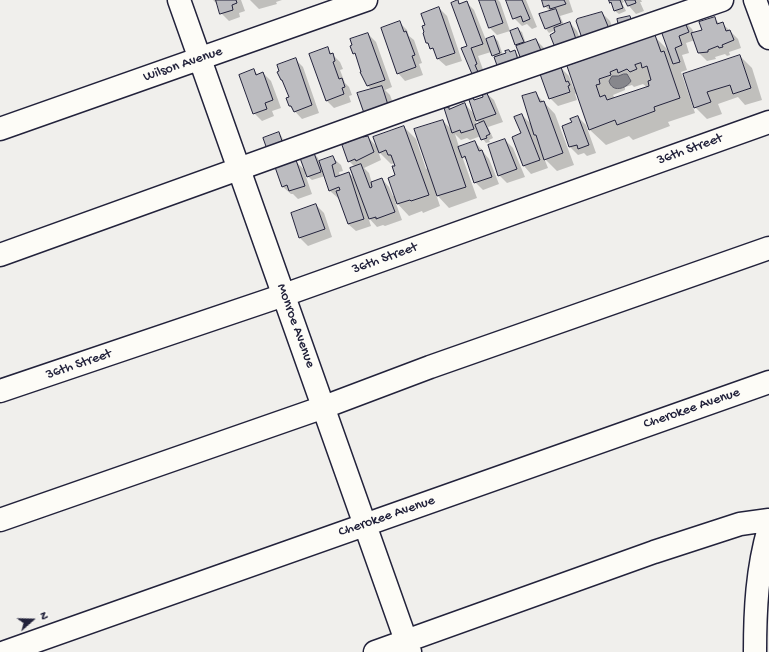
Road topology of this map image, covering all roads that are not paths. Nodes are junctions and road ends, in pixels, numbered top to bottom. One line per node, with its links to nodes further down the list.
1 (179, 0): 6 (street, Monroe Avenue)
2 (366, 0): 6 (street, Wilson Avenue)
3 (722, 0): 9 (street)
4 (755, 0): 5 (street)
5 (769, 38)
6 (200, 59): 8 (street, Wilson Avenue); 9 (street, Monroe Avenue)
7 (769, 122): 12 (street, 36th Street)
8 (0, 128)
9 (239, 168): 11 (street); 12 (street, Monroe Avenue)
10 (769, 248): 15 (street)
11 (0, 255)
12 (284, 295): 14 (street, 36th Street); 15 (street, Monroe Avenue)
13 (769, 382): 18 (street, Cherokee Avenue)
14 (0, 391)
15 (324, 407): 16 (street); 18 (street, Monroe Avenue)
16 (0, 520)
17 (769, 520): 20 (street)
18 (365, 524): 20 (street, Monroe Avenue); 21 (street, Cherokee Avenue)
19 (769, 528): 23 (street)
20 (408, 646): 22 (street)
21 (5, 652)
22 (375, 652)
23 (755, 652)

